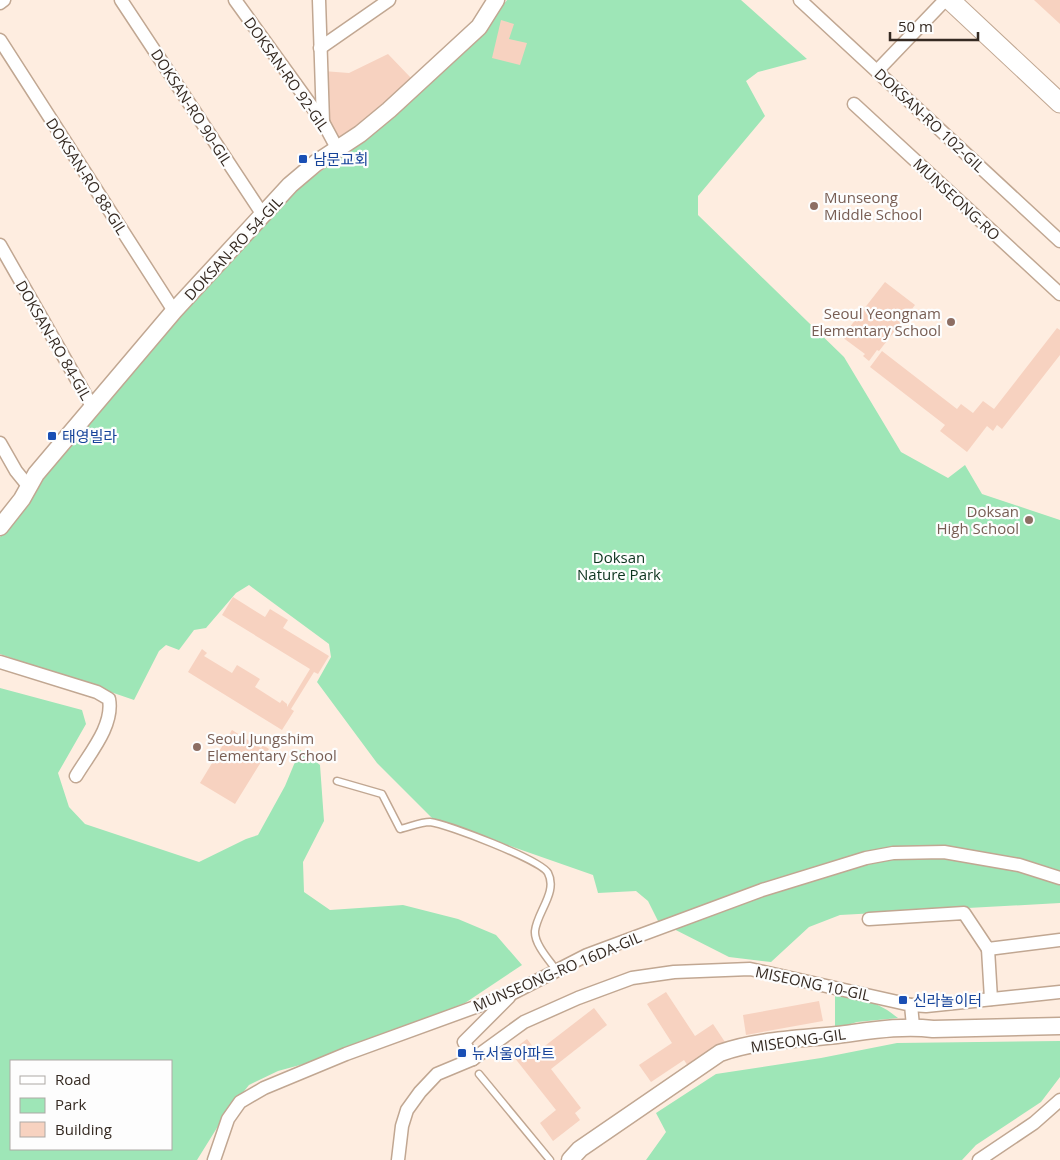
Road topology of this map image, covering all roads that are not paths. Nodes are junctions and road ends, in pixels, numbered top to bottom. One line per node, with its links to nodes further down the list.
1 (4, 0): 11 (street)
2 (122, 0): 20 (street, DOKSAN-RO 90-GIL)
3 (235, 0): 18 (street, DOKSAN-RO 92-GIL)
4 (319, 0): 13 (street)
5 (389, 0): 13 (street)
6 (496, 0): 19 (street, DOKSAN-RO 54-GIL)
7 (800, 0): 14 (street, DOKSAN-RO 102-GIL)
8 (945, 0): 14 (street)
9 (950, 0): 16 (main road)
10 (968, 0): 15 (main road)
11 (0, 3)
12 (0, 40): 24 (street, DOKSAN-RO 88-GIL)
13 (320, 48): 18 (street)
14 (877, 71): 21 (street, DOKSAN-RO 102-GIL)
15 (1060, 88)
16 (1060, 103)
17 (854, 104): 23 (street, MUNSEONG-RO)
18 (323, 122): 19 (street, DOKSAN-RO 92-GIL)
19 (338, 150): 20 (street, DOKSAN-RO 54-GIL)
20 (263, 215): 24 (street, DOKSAN-RO 54-GIL)
21 (1058, 235)
22 (0, 245): 25 (street, DOKSAN-RO 84-GIL)
23 (1060, 294)
24 (174, 311): 25 (street, DOKSAN-RO 54-GIL)
25 (93, 408): 27 (street, DOKSAN-RO 54-GIL)
26 (0, 443): 27 (street)
27 (29, 487): 28 (street, DOKSAN-RO 54-GIL)
28 (0, 527)
29 (0, 662): 30 (street)
30 (76, 776)
31 (338, 781): 36 (lane)
32 (1060, 878): 36 (street, MUNSEONG-RO 16DA-GIL)
33 (869, 919): 35 (street)
34 (1060, 940): 35 (street)
35 (988, 949): 39 (street)
36 (557, 972): 38 (street, MUNSEONG-RO 16DA-GIL)
37 (1060, 992): 39 (street, MISEONG 10-GIL)
38 (511, 994): 43 (street); 46 (street, MUNSEONG-RO 16DA-GIL)
39 (991, 999): 40 (street, MISEONG 10-GIL)
40 (911, 1005): 41 (street); 43 (street, MISEONG 10-GIL)
41 (913, 1026): 42 (street, MISEONG-GIL); 49 (street, MISEONG-GIL)
42 (1060, 1026)
43 (473, 1059): 47 (street, MISEONG 10-GIL)
44 (479, 1074): 48 (lane)
45 (1060, 1100): 50 (street)
46 (214, 1160)
47 (398, 1160)
48 (550, 1160)
49 (570, 1160)
50 (979, 1160)

